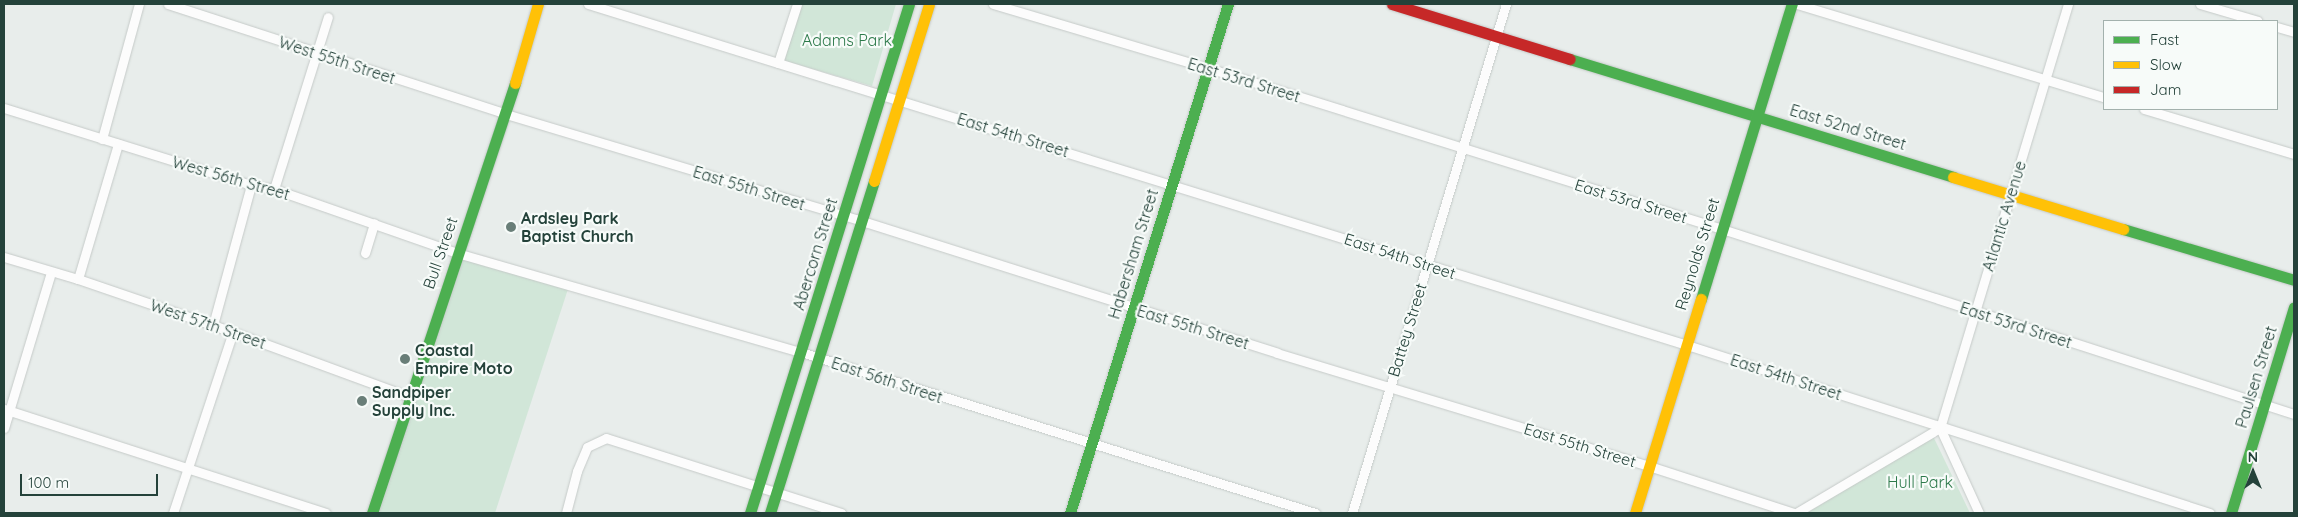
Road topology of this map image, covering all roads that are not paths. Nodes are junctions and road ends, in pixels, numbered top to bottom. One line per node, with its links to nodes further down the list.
1 (139, 4): 32 (street)
2 (168, 4): 21 (street, West 55th Street)
3 (538, 4): 30 (main road, Bull Street)
4 (588, 4): 22 (street, East 54th Street)
5 (797, 4): 22 (street)
6 (909, 4): 25 (main road, Abercorn Street)
7 (929, 4): 27 (main road)
8 (993, 4): 23 (street, East 53rd Street)
9 (1228, 4): 23 (main road, Habersham Street)
10 (1392, 4): 20 (main road, East 52nd Street)
11 (1506, 4): 20 (street, Battey Street)
12 (1792, 4): 31 (main road, Reynolds Street)
13 (1797, 4): 24 (street)
14 (2068, 4): 24 (street, Atlantic Avenue)
15 (2200, 4): 17 (street)
16 (328, 17): 21 (street)
17 (2255, 20)
18 (2278, 27): 19 (street)
19 (2294, 32)
20 (1496, 36): 31 (main road, East 52nd Street); 34 (street, Battey Street)
21 (317, 54): 30 (street, West 55th Street); 38 (street)
22 (778, 63): 25 (street, East 54th Street)
23 (1208, 68): 34 (street, East 53rd Street); 36 (main road, Habersham Street)
24 (2045, 79): 26 (street); 39 (street, Atlantic Avenue)
25 (880, 94): 27 (street, East 54th Street); 40 (main road, Abercorn Street)
26 (2103, 97)
27 (897, 100): 36 (street, East 54th Street); 41 (main road)
28 (4, 108): 32 (street, West 56th Street)
29 (2147, 110): 35 (street)
30 (506, 114): 40 (street, East 55th Street); 45 (main road, Bull Street)
31 (1757, 116): 39 (main road, East 52nd Street); 43 (main road, Reynolds Street)
32 (102, 139): 33 (street, West 56th Street)
33 (118, 144): 37 (street, West 56th Street); 49 (street)
34 (1462, 149): 43 (street, East 53rd Street); 47 (street, Battey Street)
35 (2294, 154)
36 (1172, 184): 47 (street, East 54th Street); 52 (main road, Habersham Street)
37 (251, 185): 38 (street, West 56th Street); 54 (street)
38 (274, 189): 42 (street, West 56th Street)
39 (2010, 195): 50 (main road, East 52nd Street); 53 (street, Atlantic Avenue)
40 (844, 216): 41 (street, East 55th Street); 57 (main road, Abercorn Street)
41 (862, 221): 52 (street, East 55th Street); 58 (main road)
42 (373, 224): 44 (street); 45 (street, West 56th Street)
43 (1722, 229): 53 (street, East 53rd Street); 56 (main road, Reynolds Street)
44 (365, 253)
45 (456, 253): 57 (street, East 56th Street); 60 (main road, Bull Street)
46 (4, 257): 48 (street, West 57th Street)
47 (1427, 265): 56 (street, East 54th Street); 59 (street, Battey Street)
48 (51, 272): 49 (street, West 57th Street); 62 (street)
49 (78, 279): 54 (street, West 57th Street)
50 (2294, 280)
51 (2294, 307): 61 (main road, Paulsen Street)
52 (1134, 308): 59 (street, East 55th Street); 66 (main road, Habersham Street)
53 (1974, 312): 61 (street, East 53rd Street); 65 (street, Atlantic Avenue)
54 (213, 325): 55 (street, West 57th Street)
55 (233, 332): 60 (street, West 57th Street); 68 (street)
56 (1687, 345): 65 (street, East 54th Street); 67 (main road, Reynolds Street)
57 (801, 352): 58 (street, East 56th Street); 69 (main road, Abercorn Street)
58 (819, 358): 66 (street, East 56th Street); 70 (main road)
59 (1390, 388): 67 (street, East 55th Street); 80 (street, Battey Street)
60 (410, 397): 73 (main road, Bull Street)
61 (2264, 404): 63 (street, East 53rd Street); 85 (main road, Paulsen Street)
62 (7, 410): 64 (street); 68 (street)
63 (2294, 414)
64 (4, 428)
65 (1940, 428): 82 (street); 83 (street); 84 (street, East 54th Street)
66 (1091, 445): 78 (main road, Habersham Street); 79 (street, East 56th Street)
67 (1649, 466): 81 (main road, Reynolds Street); 82 (street, East 55th Street)
68 (187, 467): 71 (street); 72 (street)
69 (758, 488): 70 (street); 74 (street); 75 (main road, Abercorn Street)
70 (776, 493): 76 (main road); 77 (street)
71 (174, 513)
72 (326, 513)
73 (372, 513)
74 (566, 513)
75 (750, 513)
76 (770, 513)
77 (841, 513)
78 (1070, 513)
79 (1314, 513)
80 (1352, 513)
81 (1635, 513)
82 (1795, 513)
83 (1979, 513)
84 (2210, 513)
85 (2231, 513)

